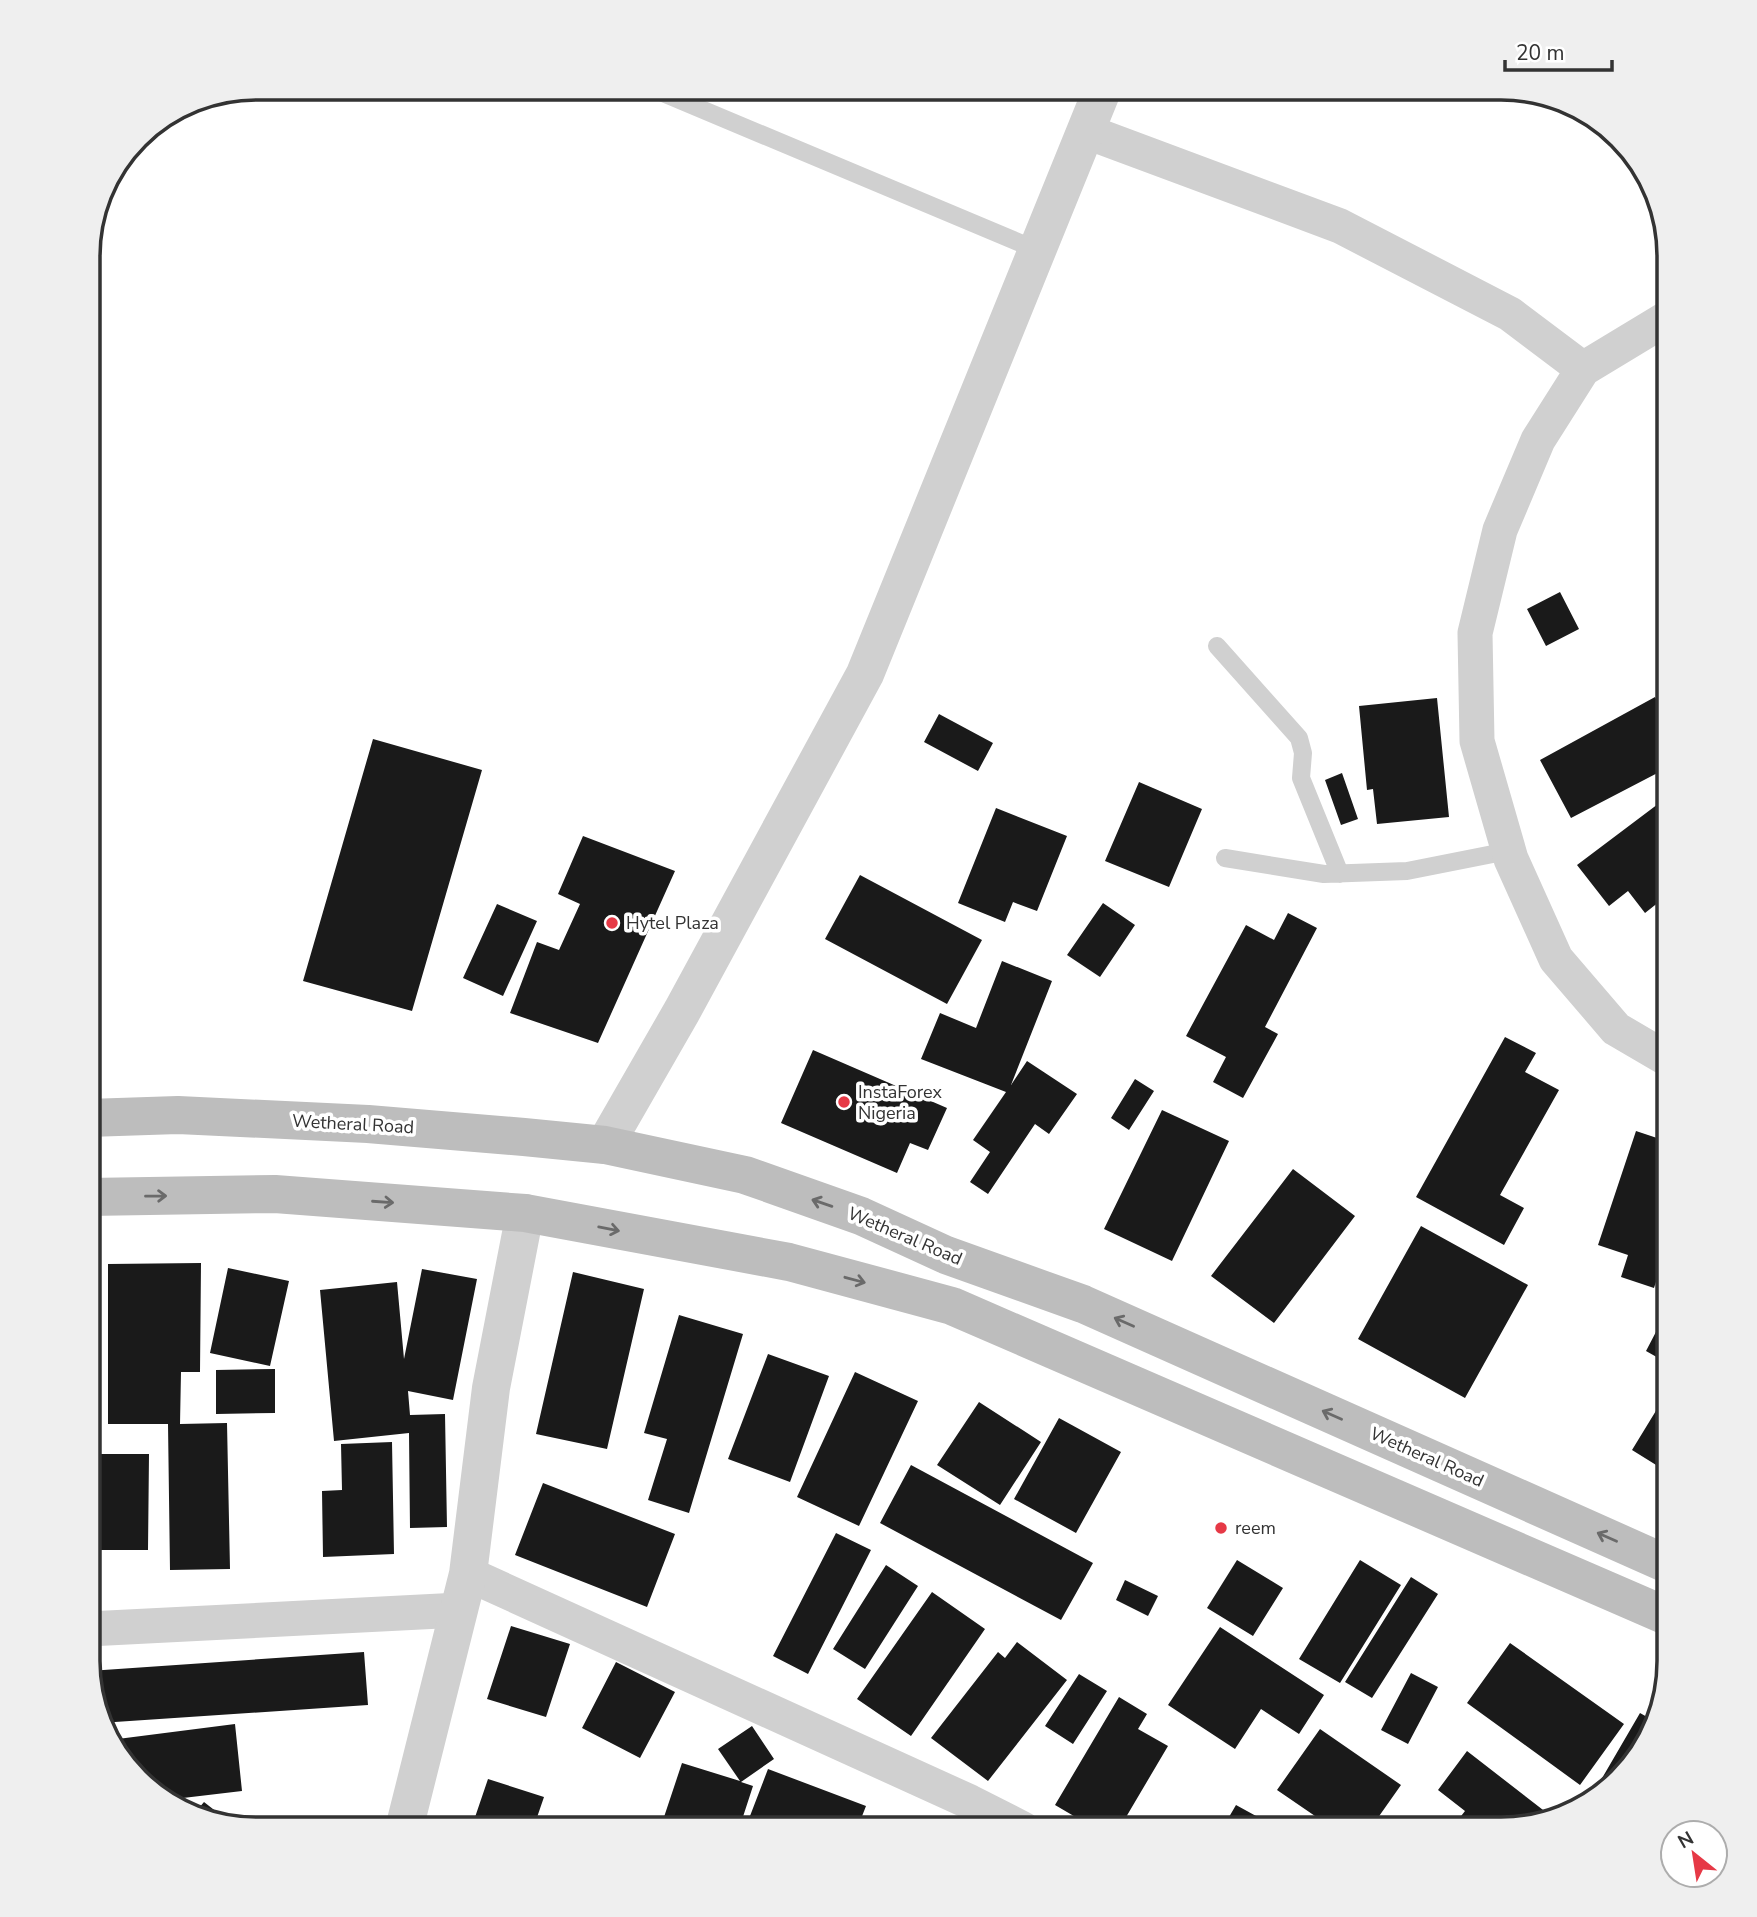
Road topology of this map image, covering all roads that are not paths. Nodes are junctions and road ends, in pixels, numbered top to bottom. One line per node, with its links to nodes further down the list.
1 (680, 100): 4 (lane)
2 (1098, 100): 3 (street)
3 (1085, 131): 4 (street); 6 (street)
4 (1037, 250): 13 (street)
5 (1657, 325): 6 (street)
6 (1583, 369): 8 (street)
7 (1217, 646): 10 (lane)
8 (1508, 851): 10 (lane); 11 (street)
9 (1225, 858): 10 (lane)
10 (1340, 873)
11 (1657, 1053)
12 (100, 1118): 13 (main road, Wetheral Road)
13 (604, 1144): 16 (main road, Wetheral Road, one-way to 13)
14 (100, 1197): 15 (main road, one-way to 15)
15 (525, 1213): 17 (street); 18 (main road, one-way to 18)
16 (1657, 1559)
17 (464, 1592): 19 (street); 20 (street); 21 (street)
18 (1657, 1611)
19 (100, 1628)
20 (407, 1817)
21 (999, 1817)

